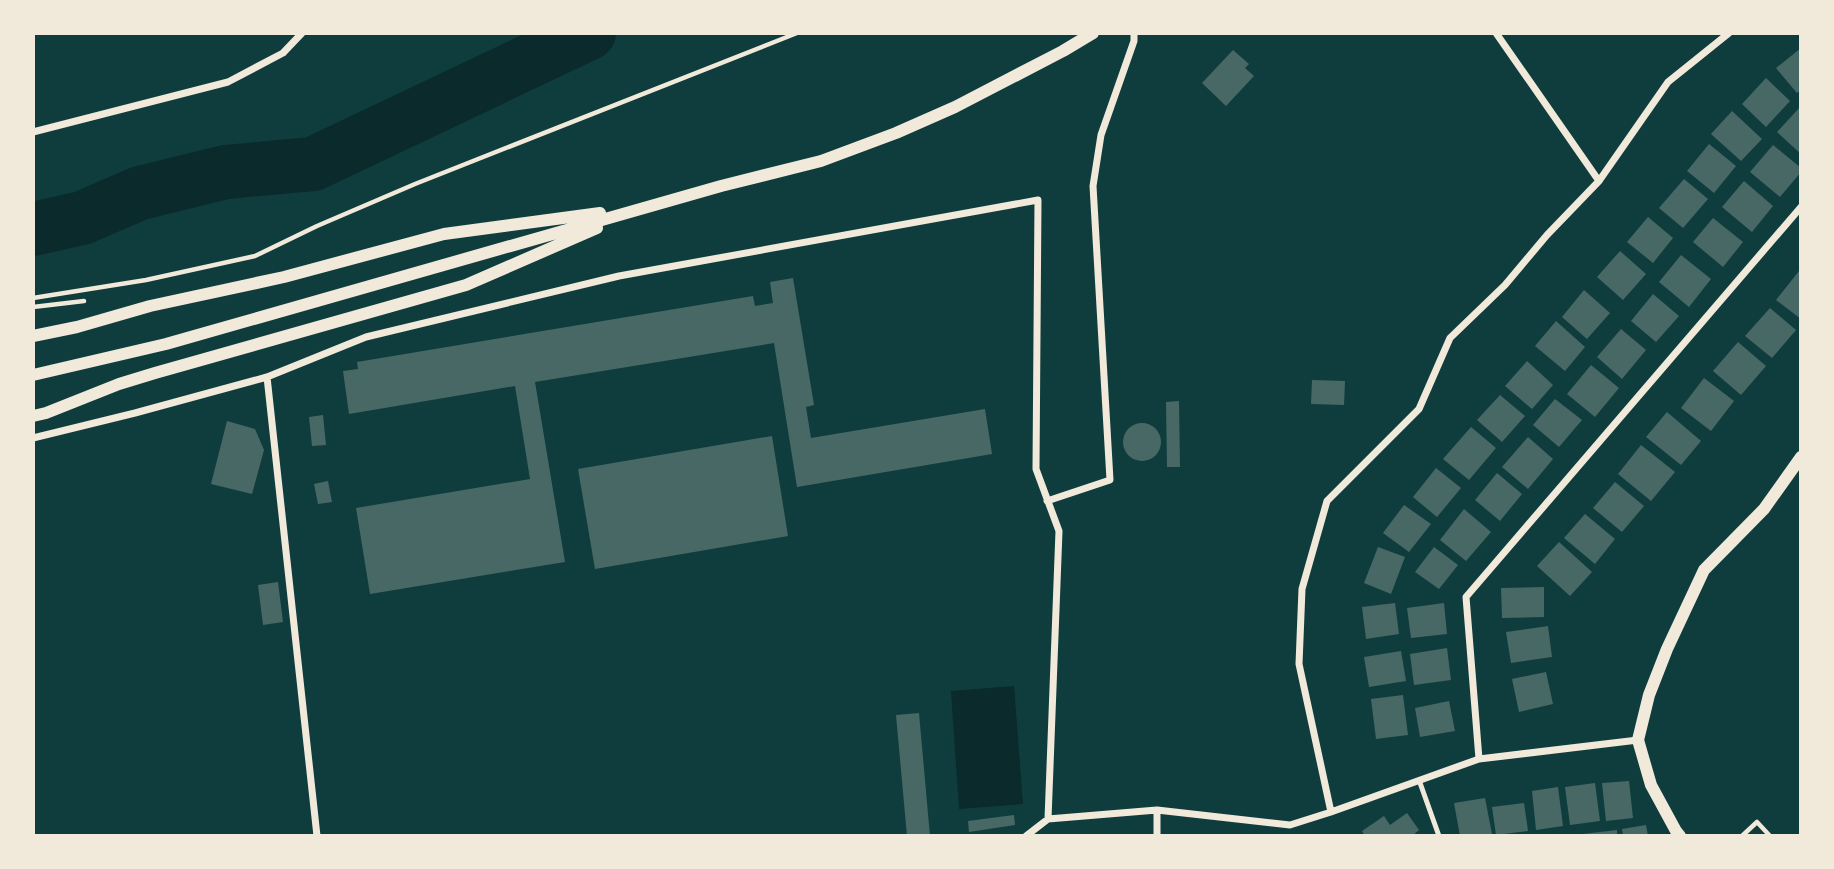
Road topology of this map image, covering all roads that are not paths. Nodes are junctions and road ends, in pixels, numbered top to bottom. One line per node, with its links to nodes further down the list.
1 (302, 33): 6 (street)
2 (1093, 33): 9 (street)
3 (1134, 33): 16 (street)
4 (1496, 33): 7 (street)
5 (1729, 33): 7 (street)
6 (33, 132)
7 (1599, 181): 21 (street)
8 (1801, 207): 18 (street)
9 (642, 208): 10 (street); 11 (street); 13 (street)
10 (33, 336)
11 (33, 375)
12 (267, 377): 14 (street); 16 (street); 23 (street)
13 (33, 416)
14 (33, 438)
15 (1801, 457): 17 (street)
16 (1047, 501): 22 (street)
17 (1637, 740): 18 (street); 27 (street)
18 (1479, 759): 19 (street)
19 (1419, 780): 21 (street); 26 (lane)
20 (1157, 810): 21 (street); 22 (street); 25 (street)
21 (1331, 812)
22 (1048, 819): 24 (street)
23 (317, 836)
24 (1026, 836)
25 (1157, 836)
26 (1440, 836)
27 (1680, 836)

